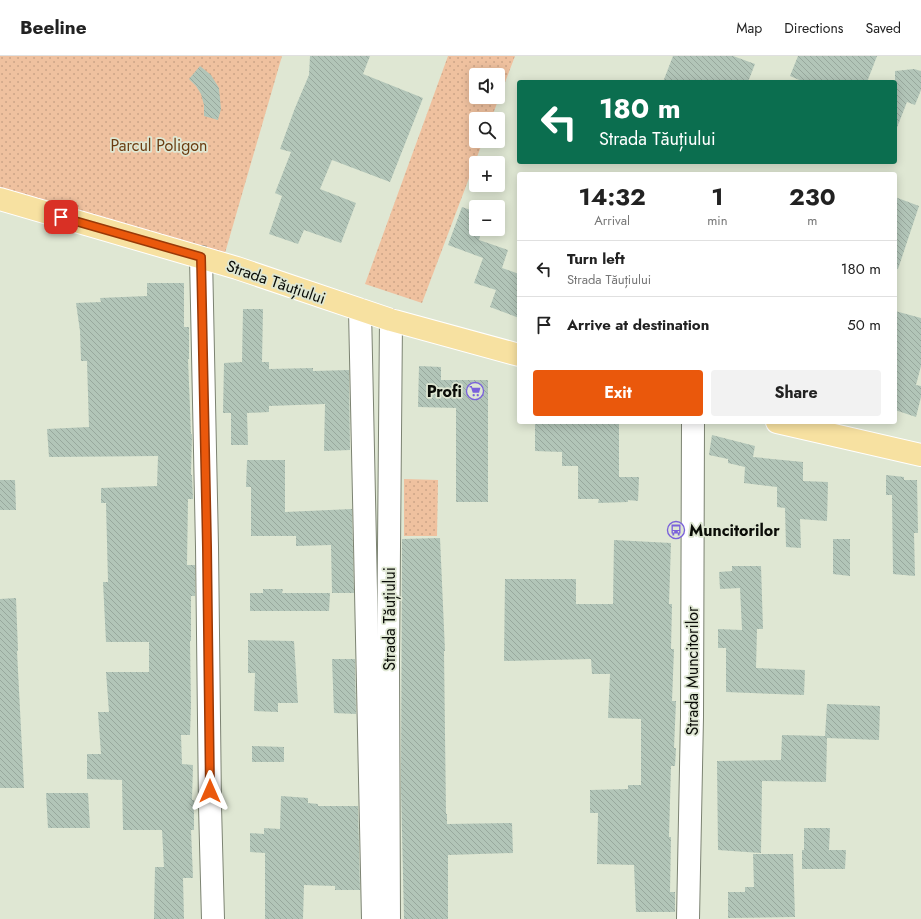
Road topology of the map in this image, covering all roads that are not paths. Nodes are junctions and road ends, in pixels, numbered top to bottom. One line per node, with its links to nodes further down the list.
1 (0, 199): 2 (main road, Strada Tăuțiului)
2 (201, 257): 3 (main road, Strada Tăuțiului); 9 (street)
3 (360, 310): 4 (main road, Strada Tăuțiului); 10 (street)
4 (391, 320): 5 (main road, Strada Tăuțiului); 11 (street, Strada Tăuțiului)
5 (517, 354)
6 (694, 424): 12 (street, Strada Muncitorilor)
7 (786, 424): 8 (main road)
8 (921, 455)
9 (213, 919)
10 (373, 919)
11 (390, 919)
12 (688, 919)

